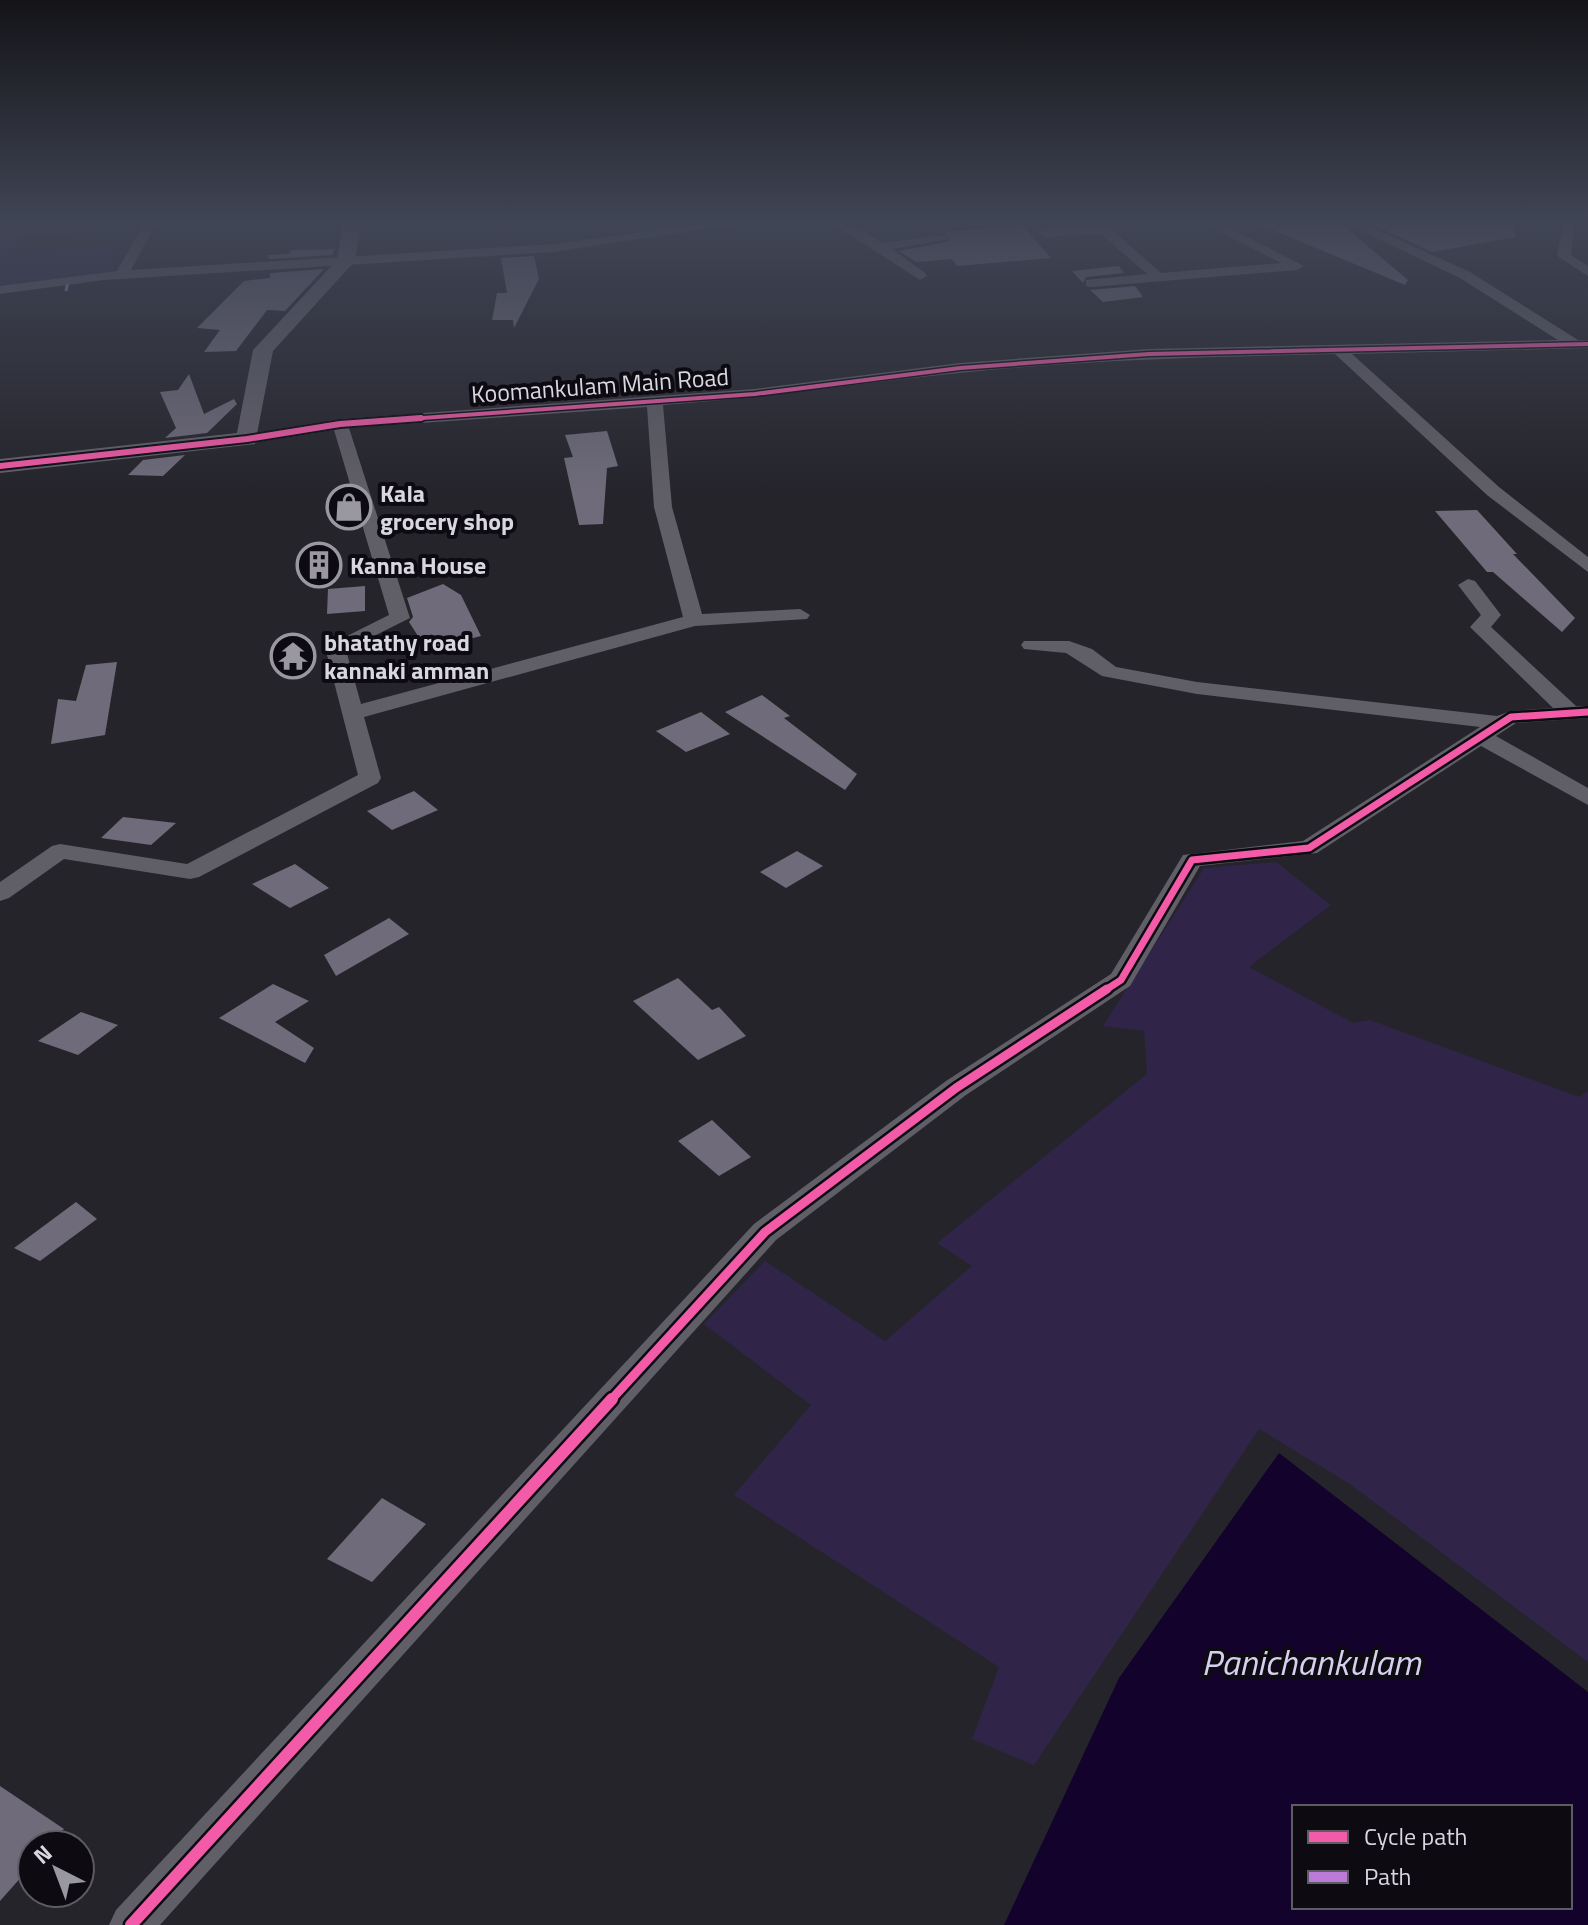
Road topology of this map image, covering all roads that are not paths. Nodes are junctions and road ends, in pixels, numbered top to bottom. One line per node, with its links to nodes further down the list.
1 (298, 313): 7 (street)
2 (1530, 313): 3 (street)
3 (1581, 344): 4 (street, Koomankulam Main Road)
4 (1340, 351): 5 (street, Koomankulam Main Road); 9 (street)
5 (655, 401): 6 (street, Koomankulam Main Road); 12 (street)
6 (340, 424): 7 (street, Koomankulam Main Road); 15 (street)
7 (247, 439): 8 (street, Koomankulam Main Road)
8 (0, 466)
9 (1588, 566)
10 (1468, 585): 14 (street)
11 (800, 615): 12 (street)
12 (694, 620): 15 (street)
13 (1031, 645): 16 (street)
14 (1579, 712): 16 (street)
15 (353, 713): 18 (street)
16 (1490, 730): 17 (street); 19 (street)
17 (1588, 798)
18 (0, 893)
19 (131, 1925)

